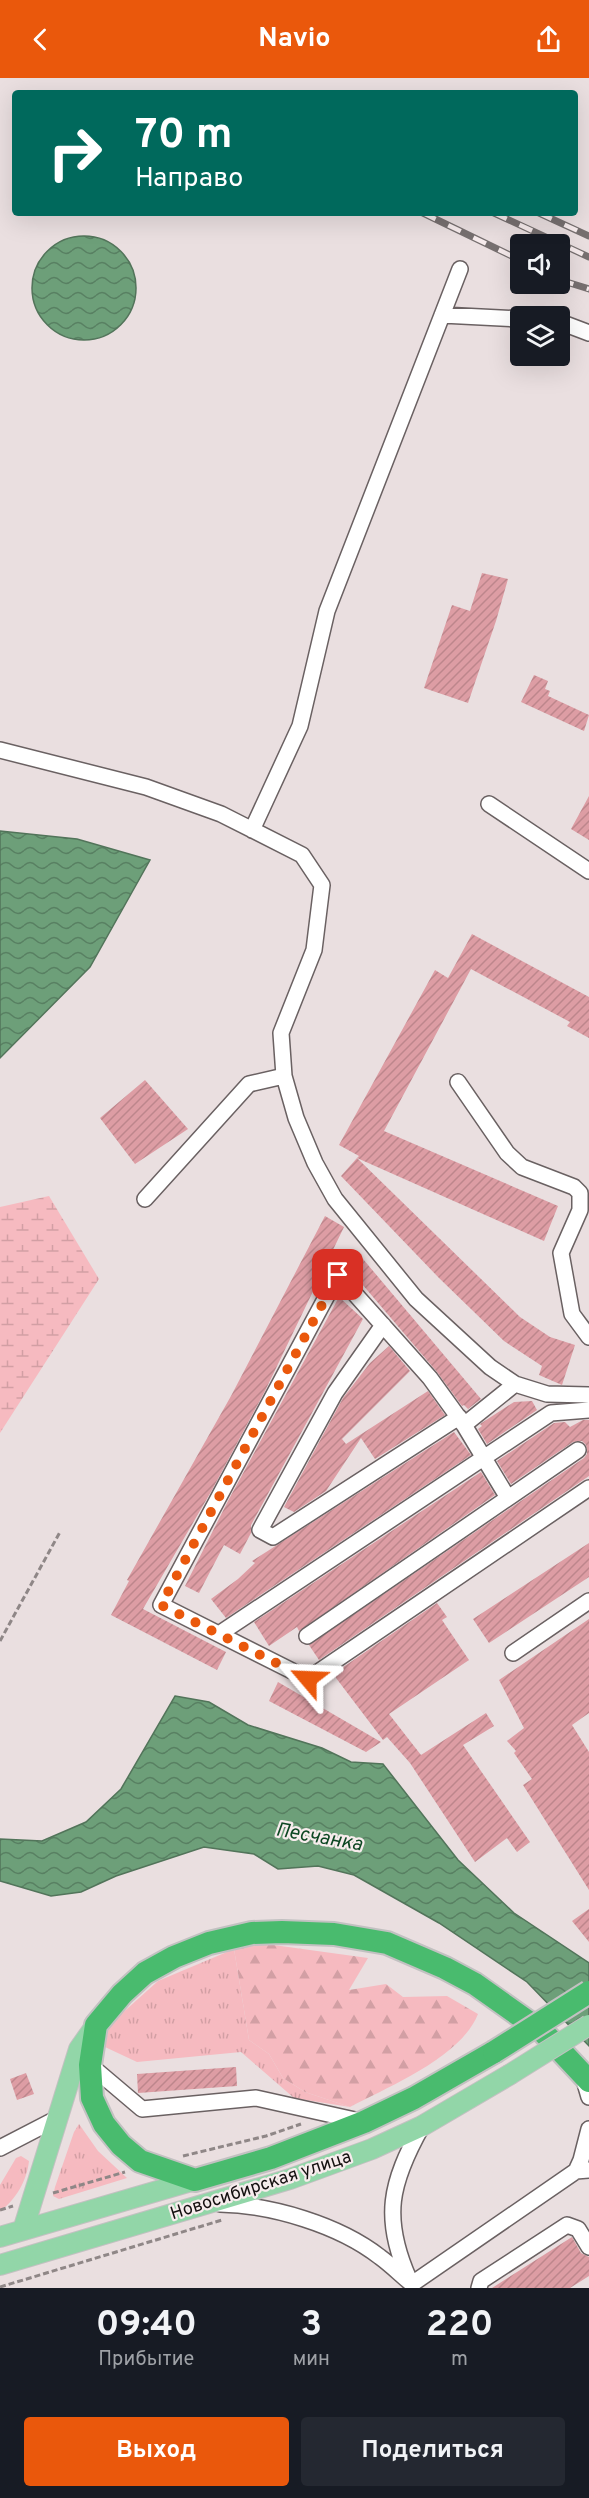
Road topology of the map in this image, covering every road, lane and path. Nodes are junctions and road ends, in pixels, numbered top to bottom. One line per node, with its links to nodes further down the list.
1 (460, 269): 2 (street)
2 (442, 315): 3 (street); 8 (street)
3 (510, 318)
4 (570, 326): 5 (street)
5 (589, 333)
6 (0, 750): 8 (street)
7 (489, 804): 9 (street)
8 (252, 830): 10 (street)
9 (589, 871)
10 (284, 1076): 12 (street); 15 (street)
11 (458, 1082): 14 (street)
12 (146, 1199)
13 (383, 1325): 18 (street); 18 (street); 25 (street)
14 (589, 1337)
15 (515, 1384): 16 (street); 18 (street)
16 (589, 1395)
17 (589, 1410): 20 (street)
18 (461, 1421): 20 (street)
19 (578, 1450): 22 (street)
20 (484, 1458): 22 (street); 25 (street)
21 (589, 1488): 25 (street)
22 (508, 1498): 26 (street)
23 (60, 1532): 27 (path)
24 (589, 1601): 28 (street)
25 (219, 1634)
26 (307, 1636)
27 (0, 1641)
28 (513, 1653)
29 (589, 1992): 37 (highway, Новосибирская улица, bridge)
30 (96, 2025): 32 (highway); 33 (highway); 36 (main road)
31 (589, 2025): 38 (main road, Новосибирская улица, bridge)
32 (90, 2065): 35 (street); 42 (highway)
33 (586, 2077): 34 (street)
34 (589, 2097)
35 (329, 2114): 37 (street); 41 (path)
36 (56, 2119): 40 (street); 45 (main road)
37 (364, 2122): 44 (highway, Новосибирская улица)
38 (422, 2126): 46 (main road, Новосибирская улица); 53 (street)
39 (589, 2129): 43 (street)
40 (0, 2148)
41 (181, 2156)
42 (149, 2164): 44 (highway); 45 (path)
43 (582, 2170): 53 (street)
44 (195, 2180): 49 (main road, Новосибирская улица)
45 (32, 2200): 47 (path); 49 (main road)
46 (211, 2203): 52 (main road, Новосибирская улица); 53 (street)
47 (0, 2210)
48 (230, 2218): 54 (path)
49 (23, 2230): 50 (main road, Новосибирская улица)
50 (0, 2236)
51 (589, 2247): 55 (street)
52 (0, 2265)
53 (413, 2286)
54 (0, 2288)
55 (479, 2288)

